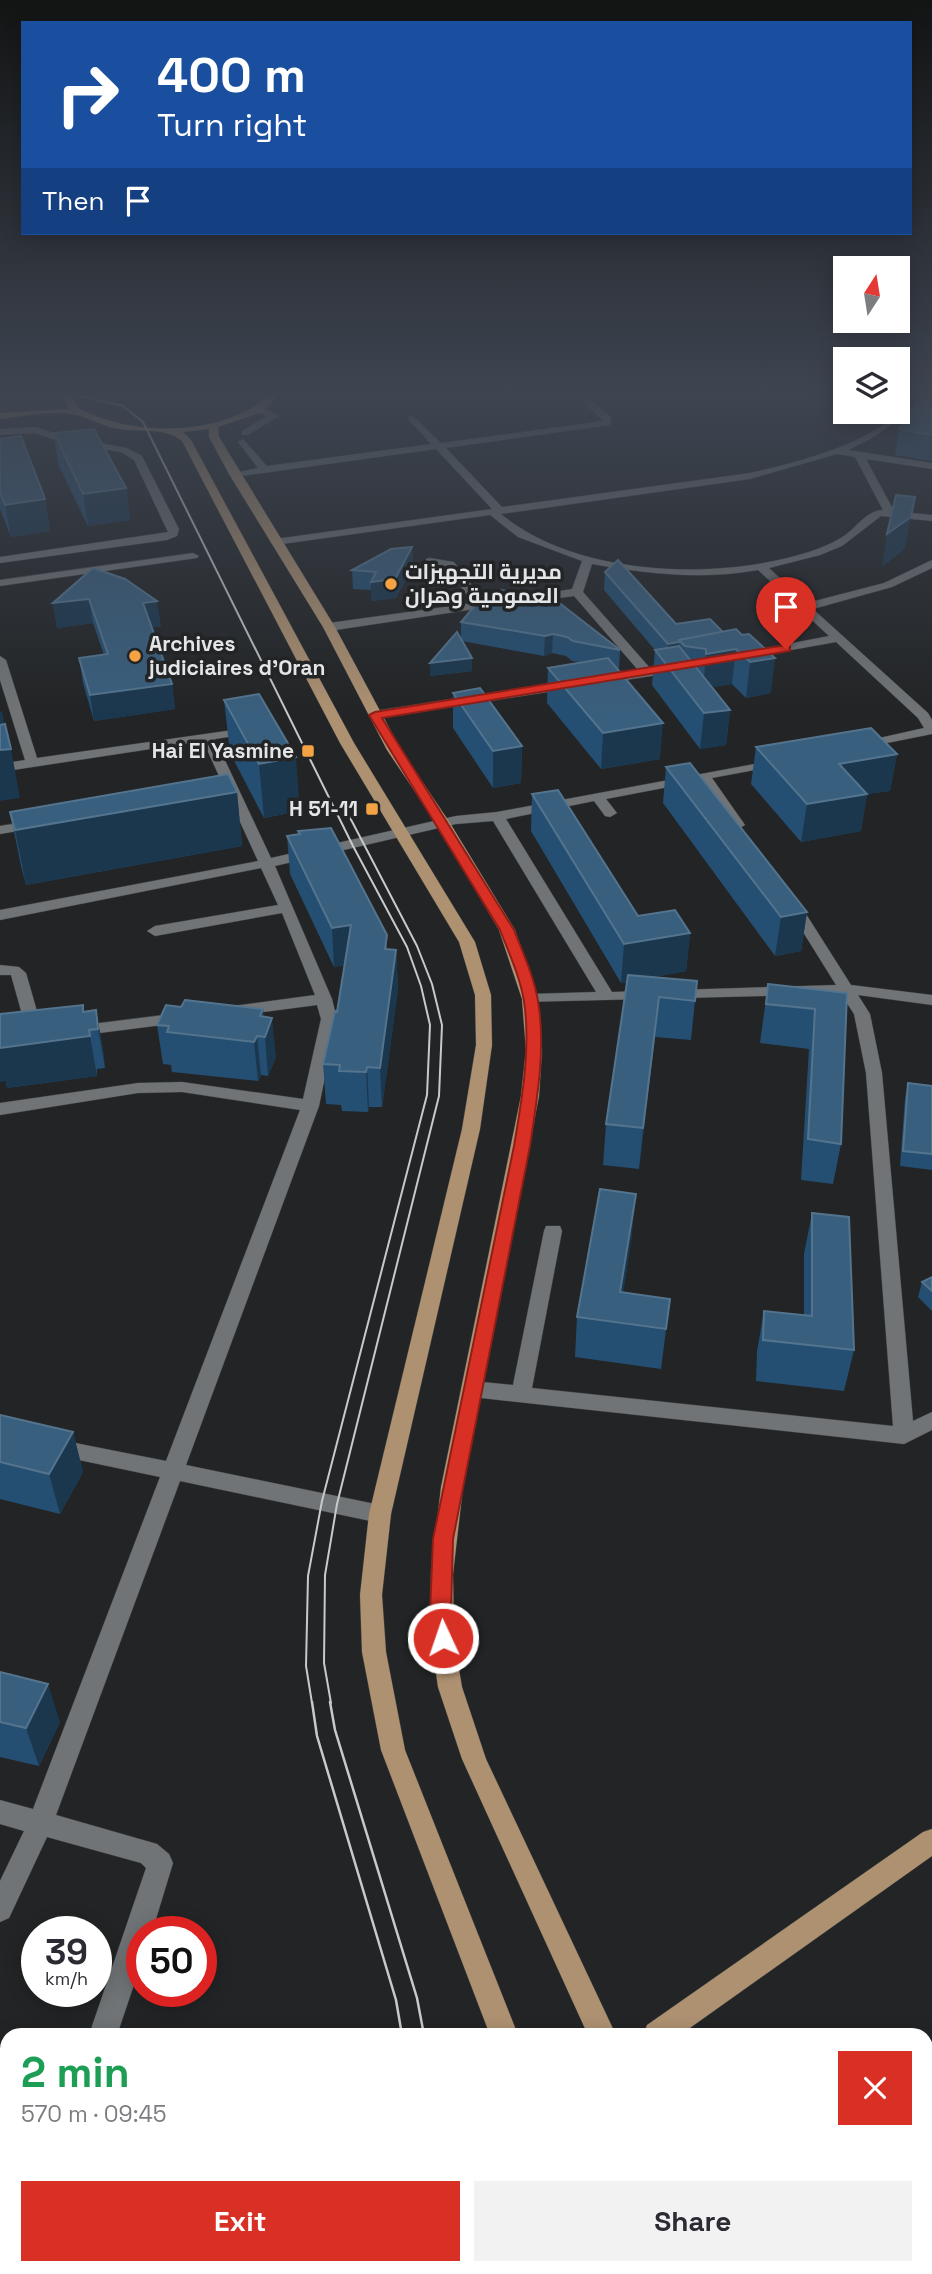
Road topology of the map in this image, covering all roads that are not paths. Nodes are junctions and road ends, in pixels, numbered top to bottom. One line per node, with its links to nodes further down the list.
1 (160, 502): 13 (street)
2 (219, 502): 42 (main road)
3 (251, 502): 10 (main road)
4 (487, 502): 7 (street)
5 (566, 502): 7 (street)
6 (884, 502): 8 (street)
7 (496, 512): 10 (street); 12 (street)
8 (889, 512): 9 (street); 16 (street)
9 (932, 519)
10 (275, 542): 21 (main road)
11 (194, 556): 17 (street)
12 (588, 559): 16 (street); 18 (street)
13 (0, 560)
14 (430, 561): 19 (street)
15 (932, 563): 20 (street)
16 (760, 566): 20 (street)
17 (0, 583)
18 (577, 592): 19 (street); 26 (street)
19 (481, 606): 21 (street)
20 (807, 607): 22 (street)
21 (329, 627): 27 (main road)
22 (838, 638): 23 (street); 29 (street)
23 (735, 658)
24 (0, 660): 33 (street)
25 (685, 666): 26 (street)
26 (647, 673): 27 (street)
27 (375, 715): 40 (main road)
28 (254, 729): 30 (street)
29 (932, 730): 31 (street)
30 (207, 736): 33 (street); 44 (street)
31 (852, 747)
32 (789, 759): 35 (street)
33 (32, 764): 34 (street)
34 (0, 768)
35 (704, 777): 36 (street); 43 (street)
36 (598, 797): 37 (street); 38 (street)
37 (610, 813)
38 (497, 816): 40 (street); 51 (street)
39 (55, 821): 41 (street)
40 (443, 823): 42 (street); 53 (main road)
41 (0, 830)
42 (399, 832): 44 (street); 64 (main road)
43 (750, 842)
44 (265, 863): 46 (street); 47 (street)
45 (780, 886): 50 (street)
46 (287, 908): 48 (street); 52 (street)
47 (0, 915)
48 (155, 931)
49 (0, 970): 52 (street)
50 (847, 989): 51 (street); 54 (street); 61 (street)
51 (606, 995): 53 (street)
52 (324, 999): 55 (street)
53 (530, 999): 58 (main road)
54 (932, 1000)
55 (310, 1106): 56 (street); 63 (street)
56 (0, 1110)
57 (552, 1231): 59 (street)
58 (472, 1389): 59 (street); 71 (main road)
59 (521, 1394): 61 (street)
60 (932, 1420): 61 (street)
61 (904, 1436)
62 (40, 1444): 63 (street)
63 (172, 1472): 64 (street); 66 (street)
64 (380, 1514): 70 (main road)
65 (0, 1812): 66 (street)
66 (40, 1825): 68 (street); 69 (street)
67 (932, 1842): 72 (main road)
68 (0, 1909)
69 (105, 2028)
70 (501, 2028)
71 (599, 2028)
72 (667, 2028)

